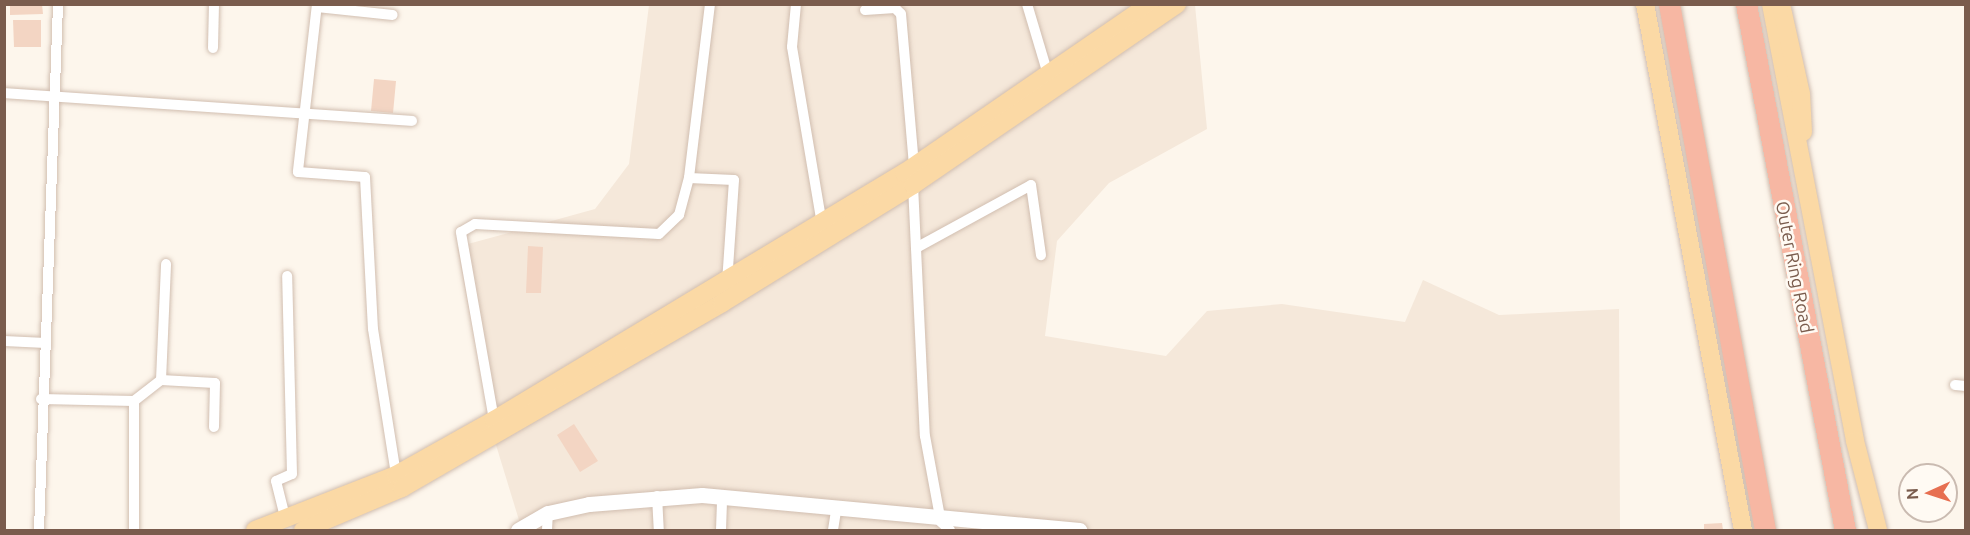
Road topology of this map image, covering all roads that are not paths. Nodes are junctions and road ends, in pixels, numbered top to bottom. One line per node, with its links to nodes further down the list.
1 (58, 4): 19 (street)
2 (214, 4): 16 (street)
3 (710, 4): 23 (street)
4 (796, 4): 26 (street)
5 (1027, 4): 17 (street)
6 (1150, 4): 17 (main road)
7 (1177, 4): 24 (main road)
8 (1645, 4): 56 (main road)
9 (1669, 4): 57 (highway)
10 (1746, 4): 58 (highway, Outer Ring Road)
11 (1771, 4): 25 (main road)
12 (1781, 4): 25 (main road)
13 (317, 6): 15 (street); 20 (street)
14 (866, 10): 22 (street)
15 (393, 15)
16 (213, 48)
17 (1047, 71): 22 (main road)
18 (4, 93): 19 (street)
19 (54, 95): 20 (street); 33 (street)
20 (305, 111): 21 (street); 39 (street)
21 (412, 120)
22 (914, 166): 26 (main road)
23 (689, 178): 31 (street); 37 (street)
24 (913, 185): 26 (main road); 27 (street)
25 (1804, 188): 59 (main road)
26 (826, 232): 31 (main road); 49 (main road)
27 (916, 248): 28 (street); 45 (street)
28 (1041, 255)
29 (165, 264): 34 (street)
30 (287, 276): 44 (street)
31 (727, 282): 37 (main road)
32 (4, 341): 33 (street)
33 (46, 343): 35 (street)
34 (161, 380): 36 (street); 38 (street)
35 (41, 399): 36 (street); 46 (street)
36 (134, 401): 47 (street)
37 (494, 420): 39 (main road)
38 (214, 427)
39 (396, 475): 44 (main road)
40 (657, 496): 41 (street); 43 (street); 52 (street)
41 (722, 497): 42 (street); 53 (street)
42 (836, 510): 45 (street); 54 (street)
43 (548, 513): 50 (street); 51 (street)
44 (286, 522): 48 (main road)
45 (945, 526): 55 (street)
46 (39, 531)
47 (134, 531)
48 (255, 531)
49 (303, 531)
50 (518, 531)
51 (547, 531)
52 (659, 531)
53 (721, 531)
54 (833, 531)
55 (1079, 531)
56 (1743, 531)
57 (1765, 531)
58 (1845, 531)
59 (1878, 531)

